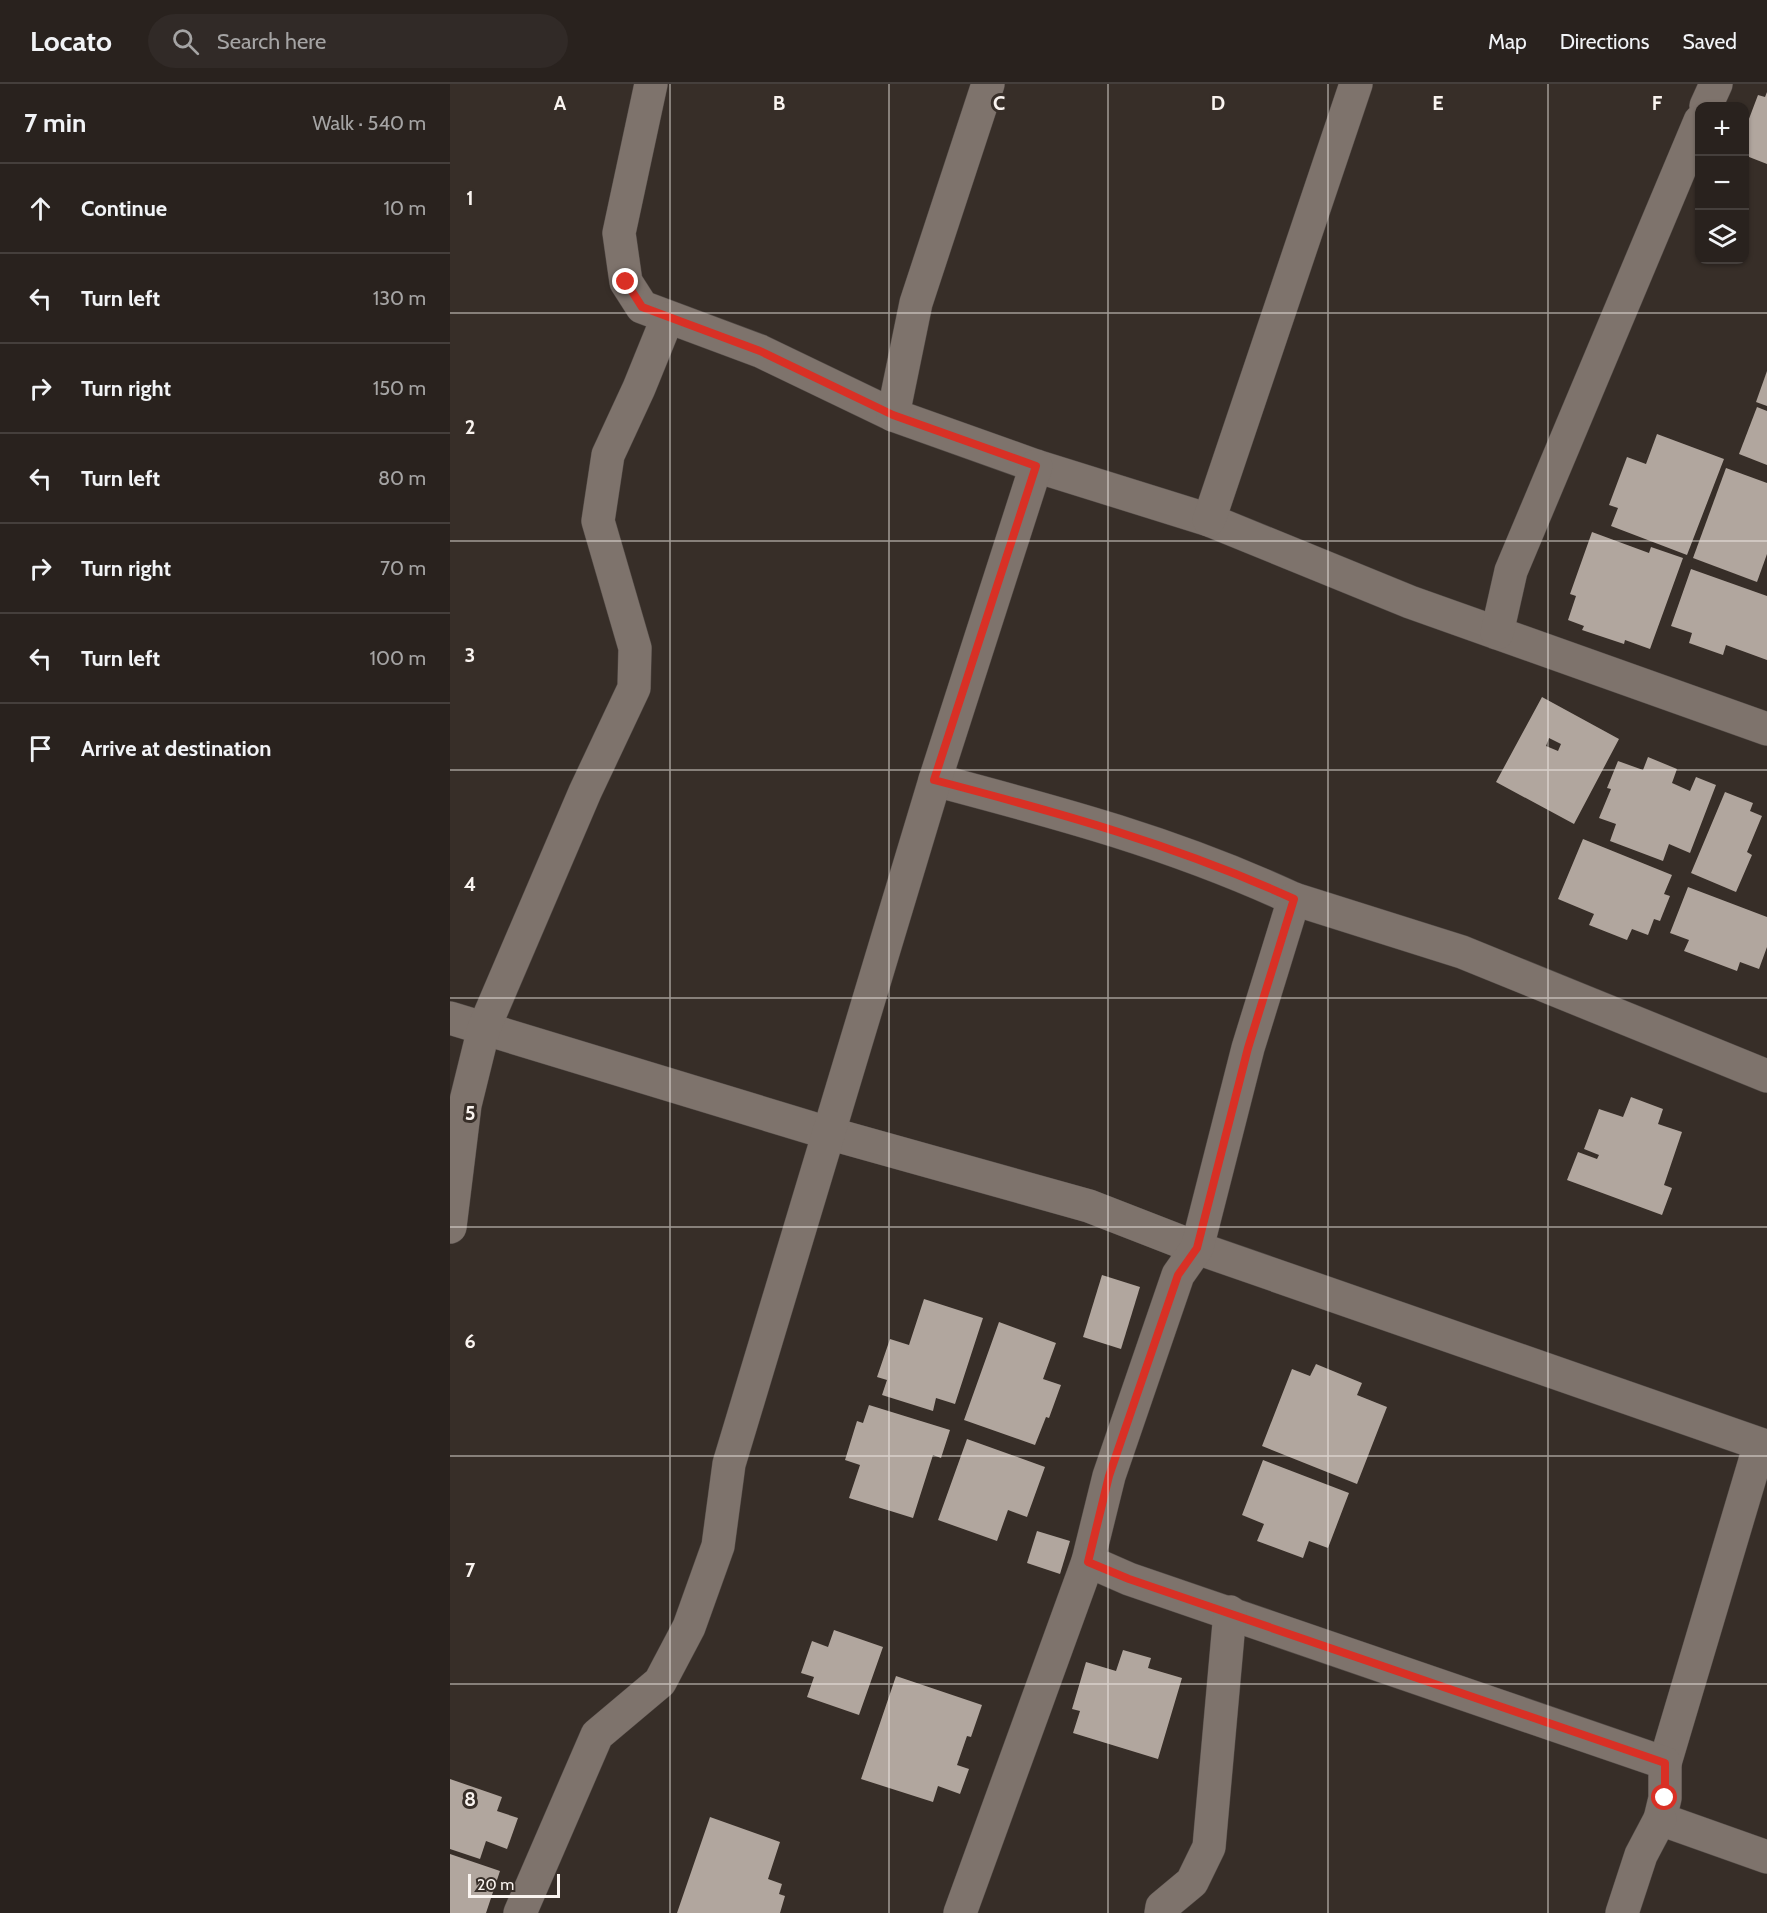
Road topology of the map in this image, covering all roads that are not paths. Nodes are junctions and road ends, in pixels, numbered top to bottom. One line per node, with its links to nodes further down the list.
1 (651, 84): 7 (street)
2 (988, 84): 8 (street)
3 (1356, 84): 10 (street)
4 (1716, 84): 5 (street)
5 (1708, 102)
6 (1695, 134): 11 (street)
7 (667, 319): 8 (street); 16 (street)
8 (893, 415): 9 (street)
9 (1036, 466): 10 (street); 13 (street)
10 (1209, 520): 11 (street)
11 (1497, 633): 12 (street)
12 (1767, 729)
13 (934, 780): 14 (street); 18 (street)
14 (1294, 899): 17 (street); 20 (street)
15 (450, 1018): 16 (street)
16 (484, 1028): 18 (street); 19 (street)
17 (1767, 1076)
18 (828, 1133): 20 (street); 27 (street)
19 (450, 1227)
20 (1197, 1248): 21 (street); 22 (street)
21 (1763, 1434): 24 (street)
22 (1088, 1562): 23 (street); 28 (street)
23 (1230, 1612): 24 (street); 29 (street)
24 (1665, 1763): 25 (street)
25 (1660, 1819): 26 (street); 30 (street)
26 (1767, 1857)
27 (520, 1913)
28 (960, 1913)
29 (1161, 1913)
30 (1622, 1913)

